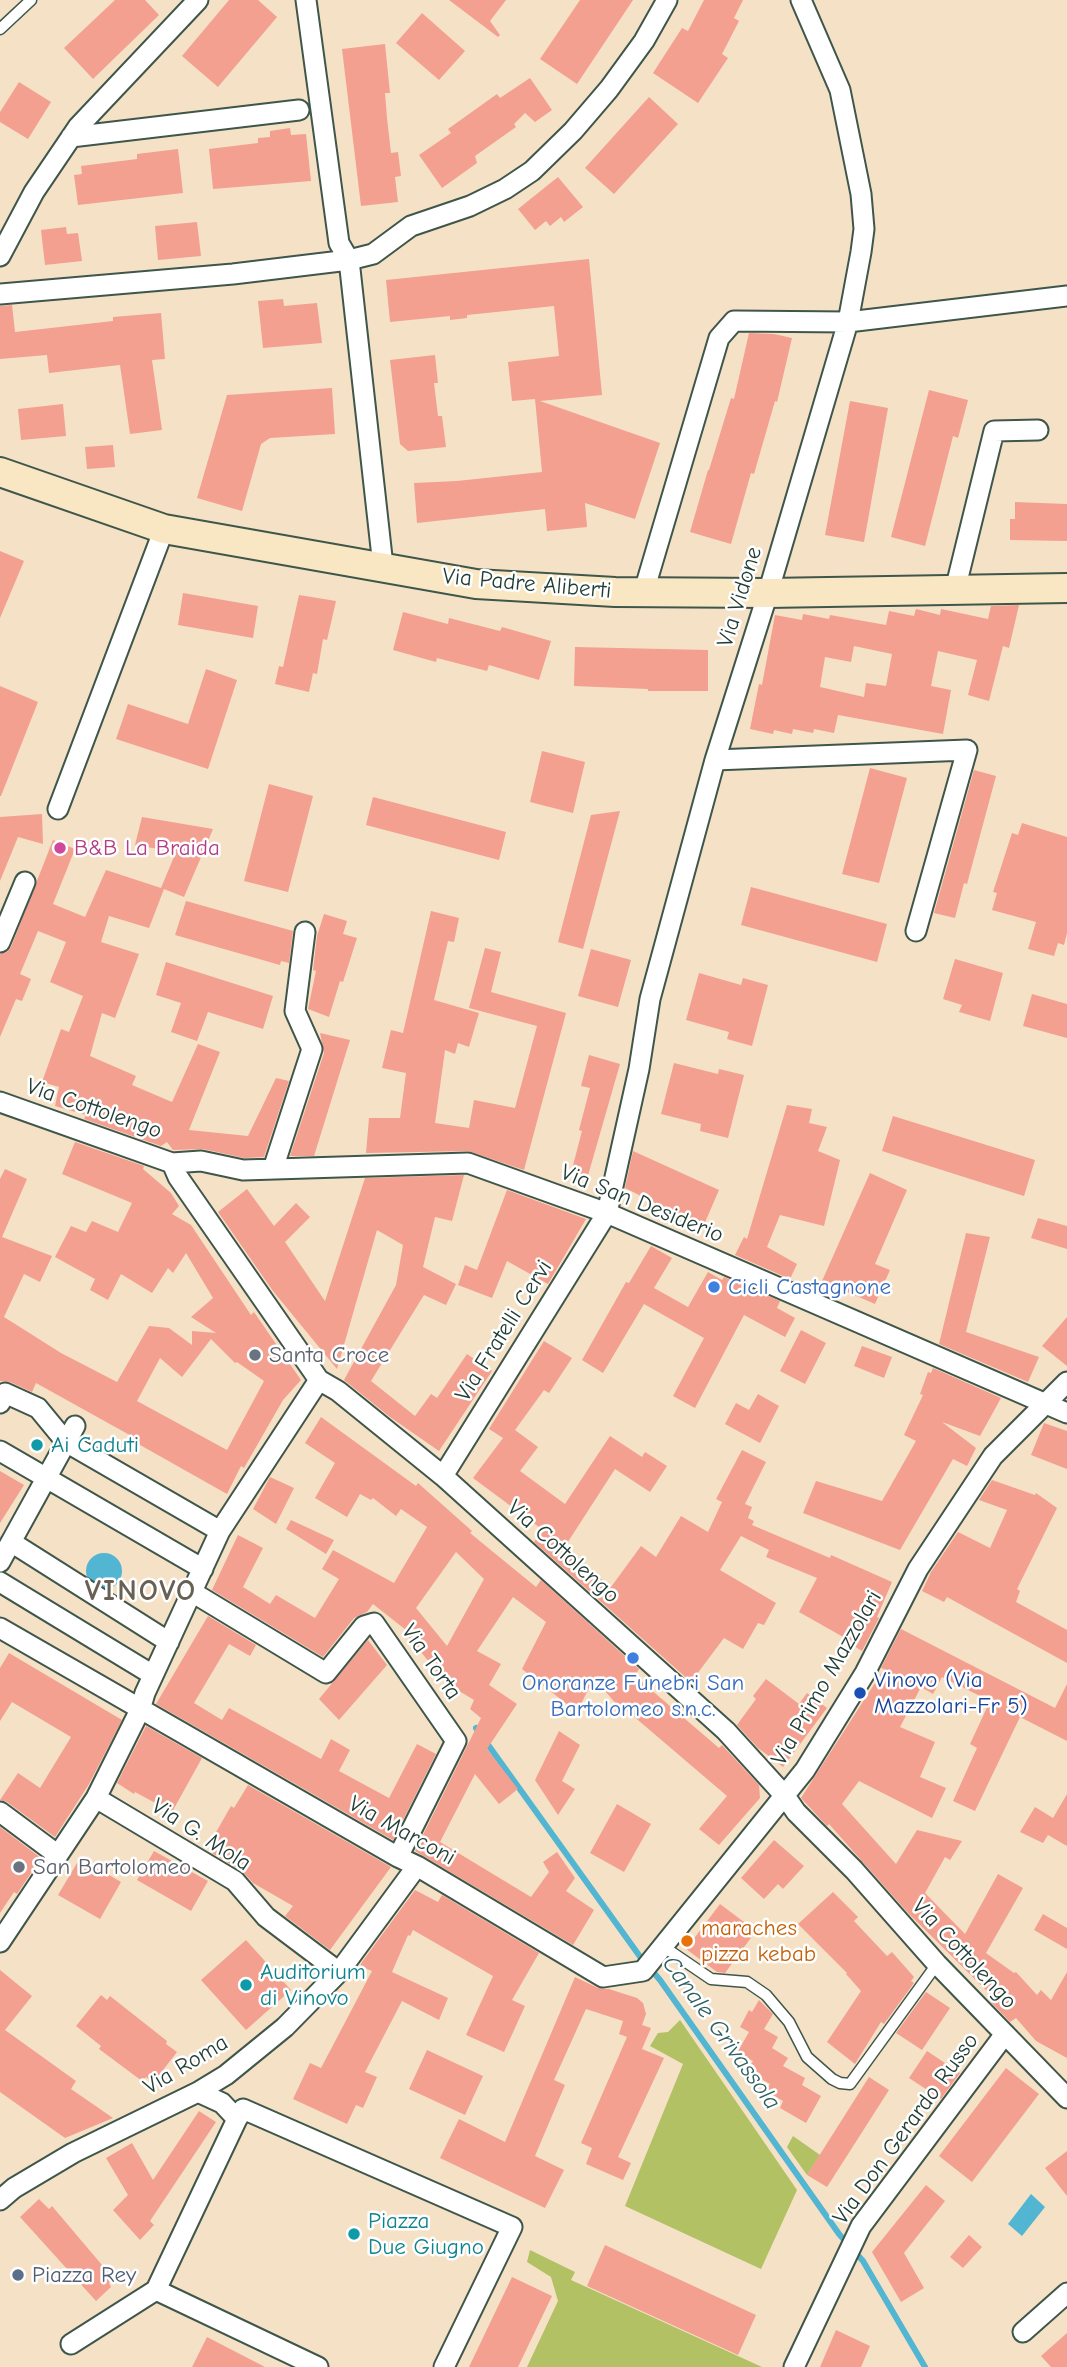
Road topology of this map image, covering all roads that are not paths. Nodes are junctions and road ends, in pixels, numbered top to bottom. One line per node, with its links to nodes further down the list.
1 (32, 0): 6 (lane)
2 (198, 0): 8 (street)
3 (306, 0): 10 (street)
4 (667, 0): 10 (street)
5 (801, 0): 13 (street, Via Vidone)
6 (0, 29)
7 (299, 110): 8 (street)
8 (71, 136): 9 (street)
9 (0, 256)
10 (349, 260): 11 (street); 17 (street)
11 (0, 294)
12 (1067, 296): 13 (street)
13 (848, 322): 20 (street); 21 (street, Via Vidone)
14 (1038, 430): 19 (street)
15 (0, 472): 16 (street, Via Padre Aliberti)
16 (164, 529): 17 (street, Via Padre Aliberti); 23 (street)
17 (383, 566): 20 (street, Via Padre Aliberti)
18 (1067, 588): 19 (street, Via Padre Aliberti)
19 (955, 590): 21 (street, Via Padre Aliberti)
20 (644, 592): 21 (street, Via Padre Aliberti)
21 (768, 593): 22 (street, Via Vidone)
22 (715, 760): 25 (street); 31 (street, Via Vidone)
23 (58, 809)
24 (25, 882): 27 (street)
25 (916, 931)
26 (305, 932): 30 (street)
27 (0, 942)
28 (0, 1102): 29 (street, Via Cottolengo)
29 (172, 1163): 30 (street, Via San Desiderio); 32 (street, Via Cottolengo)
30 (273, 1170): 31 (street, Via San Desiderio)
31 (607, 1213): 35 (street, Via San Desiderio); 39 (street, Via Fratelli Cervi)
32 (319, 1380): 39 (street, Via Cottolengo); 41 (street)
33 (1067, 1382): 35 (street, Via Primo Mazzolari)
34 (0, 1403): 37 (street)
35 (1044, 1404): 36 (street, Via San Desiderio); 51 (street, Via Primo Mazzolari)
36 (1067, 1413)
37 (70, 1434): 40 (street); 41 (street)
38 (0, 1451): 40 (street)
39 (443, 1476): 51 (street, Via Cottolengo)
40 (47, 1477): 42 (street); 44 (street)
41 (220, 1531): 44 (street)
42 (11, 1542): 43 (street); 48 (street)
43 (0, 1562)
44 (203, 1569): 46 (street)
45 (0, 1582): 49 (street)
46 (192, 1592): 48 (street); 55 (street, Via Torta)
47 (0, 1628): 50 (street, Via Marconi)
48 (169, 1642): 49 (street)
49 (153, 1675): 50 (street)
50 (140, 1710): 52 (street); 55 (street, Via Marconi)
51 (785, 1796): 58 (street, Via Primo Mazzolari); 60 (street, Via Cottolengo)
52 (96, 1798): 54 (street); 59 (street, Via G. Mola)
53 (0, 1812): 54 (street)
54 (58, 1855): 57 (street)
55 (398, 1857): 56 (street, Via Marconi)
56 (417, 1866): 61 (street, Via Marconi); 62 (street, Via Roma)
57 (0, 1942)
58 (664, 1947): 60 (lane); 61 (street, Via Primo Mazzolari)
59 (314, 1953): 62 (street, Via G. Mola); 63 (street)
60 (937, 1964): 64 (street, Via Cottolengo)
61 (646, 1967)
62 (339, 1972): 63 (street, Via Roma)
63 (313, 1997): 65 (street, Via Roma)
64 (1005, 2034): 67 (street, Via Cottolengo); 76 (street, Via Don Gerardo Russo)
65 (226, 2076): 66 (street, Via Roma); 68 (street)
66 (198, 2092): 68 (street); 69 (street, Via Roma)
67 (1067, 2098)
68 (240, 2114): 70 (street); 75 (street)
69 (0, 2200)
70 (156, 2290): 73 (street); 74 (street)
71 (1067, 2292): 72 (street)
72 (1023, 2332)
73 (71, 2344)
74 (318, 2367)
75 (444, 2367)
76 (794, 2367)

